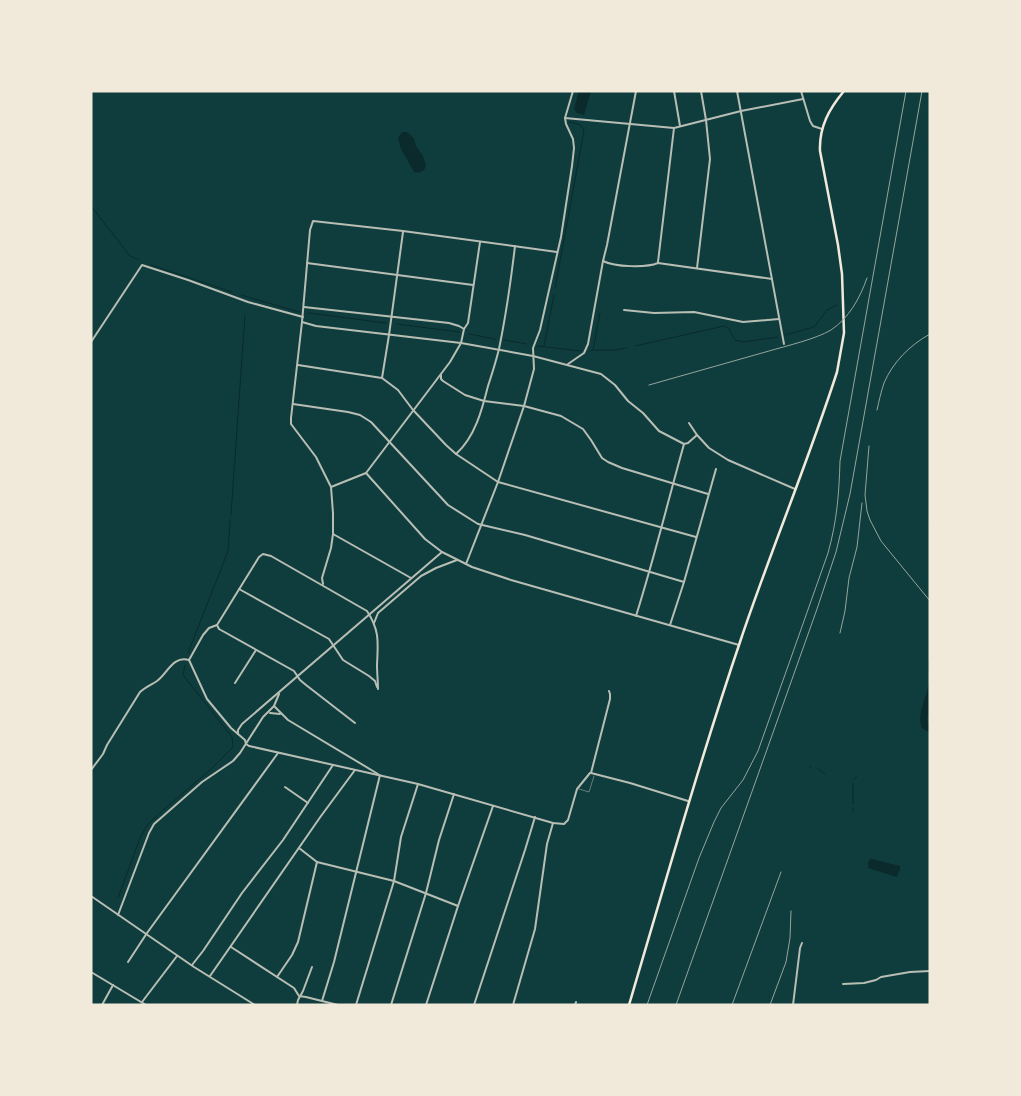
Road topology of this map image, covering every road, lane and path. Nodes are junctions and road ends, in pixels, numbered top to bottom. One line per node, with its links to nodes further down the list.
1 (573, 91): 10 (street)
2 (636, 91): 12 (street)
3 (674, 91): 13 (street)
4 (701, 91): 11 (street)
5 (737, 91): 9 (street)
6 (801, 91): 8 (street)
7 (844, 91): 15 (main road)
8 (803, 99): 9 (street); 15 (street)
9 (741, 111): 11 (street); 25 (street)
10 (565, 118): 12 (street); 19 (street)
11 (706, 120): 13 (street); 23 (street)
12 (630, 124): 14 (street); 20 (street)
13 (680, 126): 14 (street)
14 (674, 128): 22 (street)
15 (822, 129): 58 (main road)
16 (403, 231): 17 (street); 21 (street); 24 (street)
17 (480, 242): 18 (street); 26 (street)
18 (515, 246): 19 (street); 38 (street)
19 (557, 252): 39 (street)
20 (603, 261): 22 (street); 40 (street)
21 (307, 263): 24 (street); 27 (street)
22 (658, 263): 23 (street)
23 (697, 268): 25 (street)
24 (398, 274): 26 (street); 29 (street)
25 (772, 279): 31 (street)
26 (474, 285): 33 (street)
27 (304, 307): 29 (street); 30 (street)
28 (624, 310): 31 (street)
29 (392, 316): 33 (street); 34 (street)
30 (302, 317): 32 (street); 35 (street)
31 (779, 318): 37 (street)
32 (302, 322): 34 (street); 41 (street)
33 (464, 330): 36 (street)
34 (389, 335): 36 (street); 43 (street)
35 (91, 342)
36 (461, 343): 38 (street); 42 (street)
37 (784, 344)
38 (499, 350): 39 (street); 44 (street)
39 (533, 356): 40 (street); 46 (street)
40 (568, 364): 51 (street)
41 (298, 366): 43 (street); 45 (street)
42 (441, 374): 44 (street); 47 (street)
43 (382, 378): 47 (street)
44 (484, 401): 46 (street); 52 (street)
45 (293, 404): 50 (street); 57 (street)
46 (524, 406): 55 (street); 56 (street)
47 (413, 410): 50 (street); 52 (street)
48 (688, 424): 49 (street)
49 (697, 435): 51 (street); 58 (street)
50 (390, 442): 54 (street); 60 (street)
51 (684, 444): 56 (street)
52 (456, 454): 55 (street)
53 (716, 469): 59 (street)
54 (366, 473): 57 (street); 64 (street)
55 (498, 482): 60 (street); 61 (street)
56 (673, 484): 59 (street); 61 (street)
57 (331, 487): 62 (street)
58 (795, 488): 80 (main road)
59 (708, 494): 63 (street)
60 (482, 524): 66 (street); 67 (street)
61 (661, 527): 63 (street); 67 (street)
62 (333, 534): 68 (street); 69 (street)
63 (696, 537): 71 (street)
64 (442, 552): 65 (street); 69 (street)
65 (458, 560): 66 (street); 76 (street)
66 (466, 564): 75 (street)
67 (650, 572): 71 (street); 75 (street)
68 (322, 578): 70 (street); 72 (street)
69 (411, 578): 74 (street)
70 (316, 580): 72 (street); 73 (street)
71 (684, 582): 78 (street)
72 (323, 584): 74 (street)
73 (239, 590): 77 (street); 79 (street)
74 (370, 615): 76 (street); 79 (street)
75 (636, 616): 78 (street)
76 (374, 623): 79 (street)
77 (217, 625): 81 (street); 82 (street)
78 (670, 625): 80 (street)
79 (333, 646): 83 (street)
80 (739, 646): 103 (main road)
81 (256, 650): 83 (street); 84 (street)
82 (189, 660): 91 (street); 95 (street)
83 (298, 676): 86 (street); 90 (street)
84 (235, 683)
85 (609, 691): 97 (street)
86 (280, 692): 87 (street); 91 (street)
87 (274, 706): 88 (street); 89 (street)
88 (268, 713): 89 (street); 92 (street)
89 (282, 715): 98 (street)
90 (355, 723)
91 (238, 734): 92 (street)
92 (246, 744): 93 (street); 115 (street)
93 (278, 753): 94 (street); 116 (street)
94 (334, 764): 96 (street); 104 (street)
95 (91, 770)
96 (356, 770): 98 (street); 108 (street)
97 (593, 774): 101 (street); 101 (lane); 103 (street)
98 (380, 775): 99 (street); 110 (street)
99 (418, 784): 102 (street); 111 (street)
100 (285, 787): 104 (street)
101 (577, 789): 107 (street)
102 (454, 794): 105 (street); 112 (street)
103 (688, 801): 142 (main road)
104 (308, 804): 121 (street)
105 (493, 804): 106 (street); 114 (street)
106 (535, 817): 107 (street); 140 (street)
107 (553, 822): 141 (street)
108 (299, 848): 109 (street); 118 (street)
109 (317, 862): 110 (street); 126 (street)
110 (356, 872): 111 (street); 130 (street)
111 (394, 881): 112 (street); 137 (street)
112 (426, 893): 114 (street); 138 (street)
113 (91, 896): 115 (street)
114 (458, 906): 139 (street)
115 (118, 915): 116 (street)
116 (147, 933): 119 (street); 120 (street)
117 (802, 943): 143 (street)
118 (230, 946): 125 (street); 126 (street)
119 (177, 955): 121 (street); 131 (street)
120 (128, 962)
121 (192, 965): 125 (street)
122 (312, 967): 129 (street)
123 (930, 971): 127 (street)
124 (91, 972): 128 (street)
125 (210, 976): 134 (street)
126 (277, 977): 129 (street)
127 (843, 984)
128 (113, 985): 131 (street); 132 (street)
129 (299, 996): 130 (street); 135 (street)
130 (322, 1001): 136 (street)
131 (142, 1002): 133 (street)
132 (102, 1005)
133 (146, 1005)
134 (255, 1005)
135 (297, 1005)
136 (338, 1005)
137 (356, 1005)
138 (391, 1005)
139 (426, 1005)
140 (474, 1005)
141 (513, 1005)
142 (629, 1005)
143 (793, 1005)

